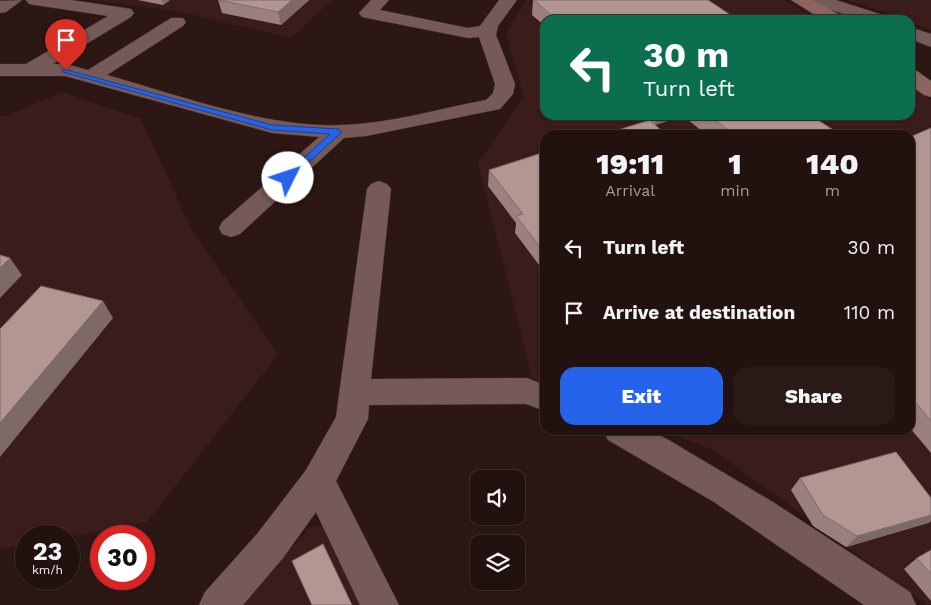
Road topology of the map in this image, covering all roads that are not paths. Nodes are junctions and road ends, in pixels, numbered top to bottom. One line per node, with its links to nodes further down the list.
1 (13, 0): 7 (street)
2 (35, 0): 15 (street)
3 (380, 0): 11 (street)
4 (508, 0): 11 (street)
5 (800, 0): 8 (street)
6 (819, 0): 9 (street)
7 (0, 8)
8 (827, 15)
9 (865, 15)
10 (177, 22): 16 (street)
11 (488, 31): 19 (street)
12 (915, 34): 13 (street)
13 (931, 41)
14 (0, 70): 15 (street)
15 (30, 70): 16 (street)
16 (90, 77): 19 (street)
17 (915, 80): 18 (street)
18 (931, 91)
19 (338, 132): 21 (street)
20 (379, 189): 22 (street)
21 (231, 228)
22 (354, 392): 23 (street); 25 (street)
23 (540, 396)
24 (629, 435): 28 (street)
25 (318, 481): 26 (street); 27 (street)
26 (218, 605)
27 (380, 605)
28 (897, 605)

